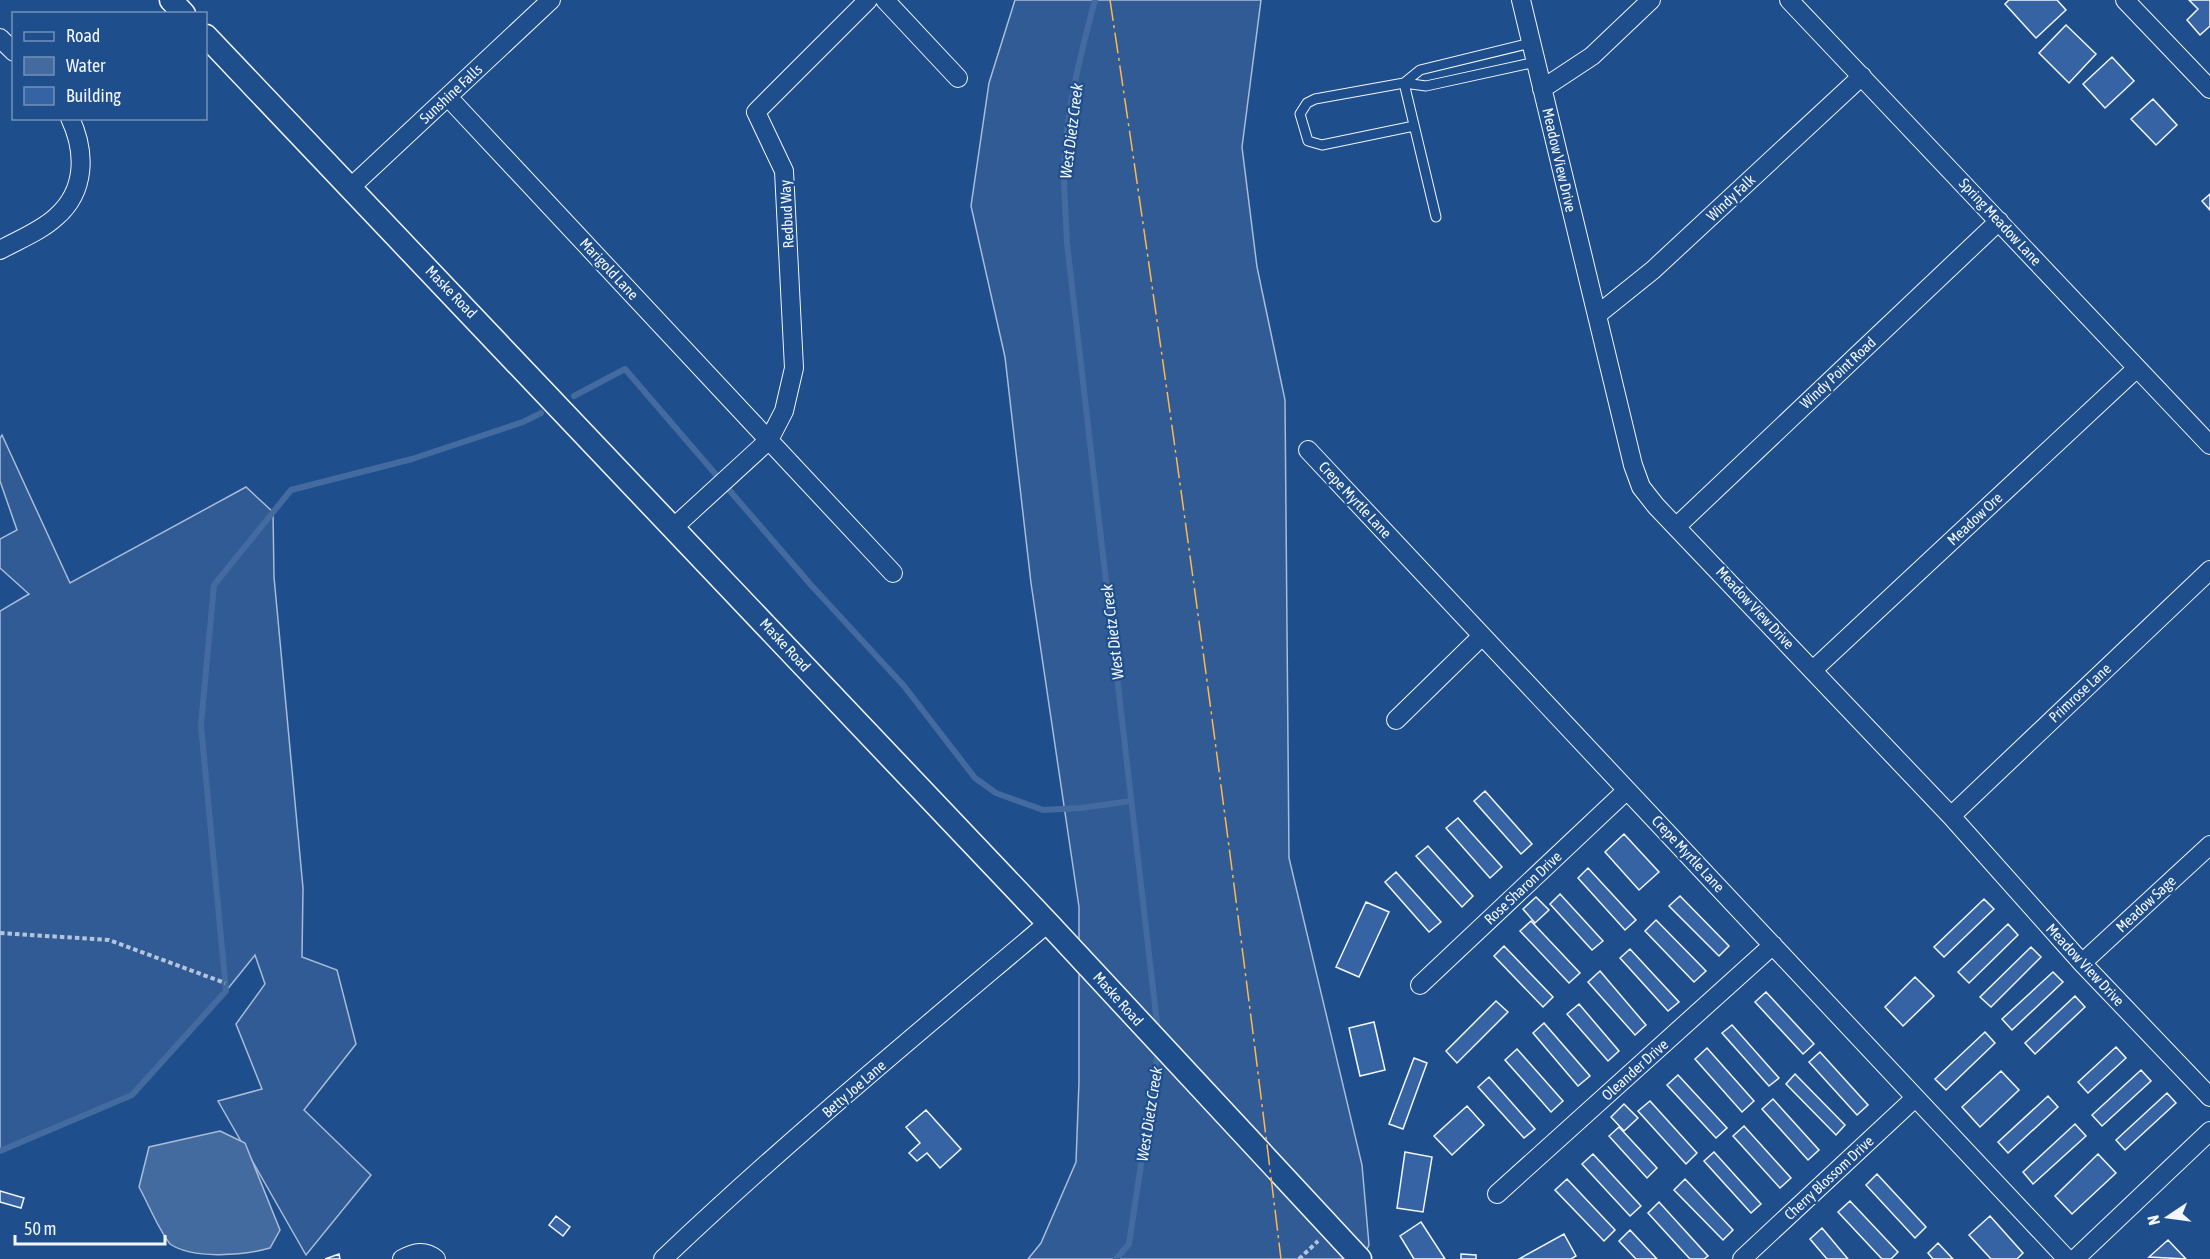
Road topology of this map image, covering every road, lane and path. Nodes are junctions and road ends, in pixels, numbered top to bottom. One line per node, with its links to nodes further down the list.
1 (171, 0): 9 (street)
2 (551, 0): 20 (street, Sunshine Falls)
3 (868, 0): 29 (street, Redbud Way)
4 (885, 0): 16 (street)
5 (1521, 0): 12 (street, Meadow View Drive)
6 (1651, 0): 19 (street)
7 (1789, 0): 15 (street, Spring Meadow Lane)
8 (2125, 0): 18 (street)
9 (182, 12)
10 (207, 37): 23 (street, Maske Road)
11 (0, 38): 13 (street)
12 (1531, 43): 14 (street, Meadow View Drive); 17 (lane)
13 (12, 50)
14 (1536, 62): 17 (lane); 19 (street, Meadow View Drive)
15 (1862, 76): 25 (street, Spring Meadow Lane); 27 (street, Windy Falk)
16 (958, 78)
17 (1404, 84): 22 (lane); 22 (lane)
18 (2210, 88)
19 (1542, 89): 27 (street, Meadow View Drive)
20 (448, 97): 23 (street, Sunshine Falls); 29 (street, Marigold Lane)
21 (71, 120): 26 (street)
22 (1414, 126): 24 (lane)
23 (351, 187): 33 (street, Maske Road)
24 (1436, 217)
25 (1999, 221): 28 (street, Spring Meadow Lane); 32 (street, Windy Point Road)
26 (0, 250)
27 (1597, 315): 32 (street, Meadow View Drive)
28 (2137, 368): 30 (street, Spring Meadow Lane); 37 (street, Meadow Ore)
29 (770, 440): 33 (street); 35 (street, Marigold Lane)
30 (2210, 444)
31 (1308, 450): 36 (street, Crepe Myrtle Lane)
32 (1677, 526): 37 (street, Meadow View Drive)
33 (674, 527): 42 (street, Maske Road)
34 (2210, 570): 40 (street, Primrose Lane)
35 (893, 573)
36 (1482, 636): 38 (street); 39 (street, Crepe Myrtle Lane)
37 (1813, 670): 40 (street, Meadow View Drive)
38 (1396, 720)
39 (1627, 790): 44 (street, Crepe Myrtle Lane); 47 (street, Rose Sharon Drive)
40 (1951, 816): 45 (street, Meadow View Drive)
41 (2210, 845): 45 (street, Meadow Sage)
42 (1048, 923): 54 (street, Betty Joe Lane); 55 (street, Maske Road)
43 (0, 933): 46 (path)
44 (1773, 945): 49 (street, Crepe Myrtle Lane); 51 (street, Oleander Drive)
45 (2082, 963): 48 (street, Meadow View Drive)
46 (225, 983)
47 (1420, 985)
48 (2210, 1097)
49 (1916, 1098): 56 (street, Cherry Blossom Drive); 57 (street, Crepe Myrtle Lane)
50 (2210, 1131): 58 (street)
51 (1497, 1194)
52 (402, 1259): 53 (street)
53 (436, 1259)
54 (663, 1259)
55 (1360, 1259)
56 (1742, 1259)
57 (2067, 1259)
58 (2075, 1259)

